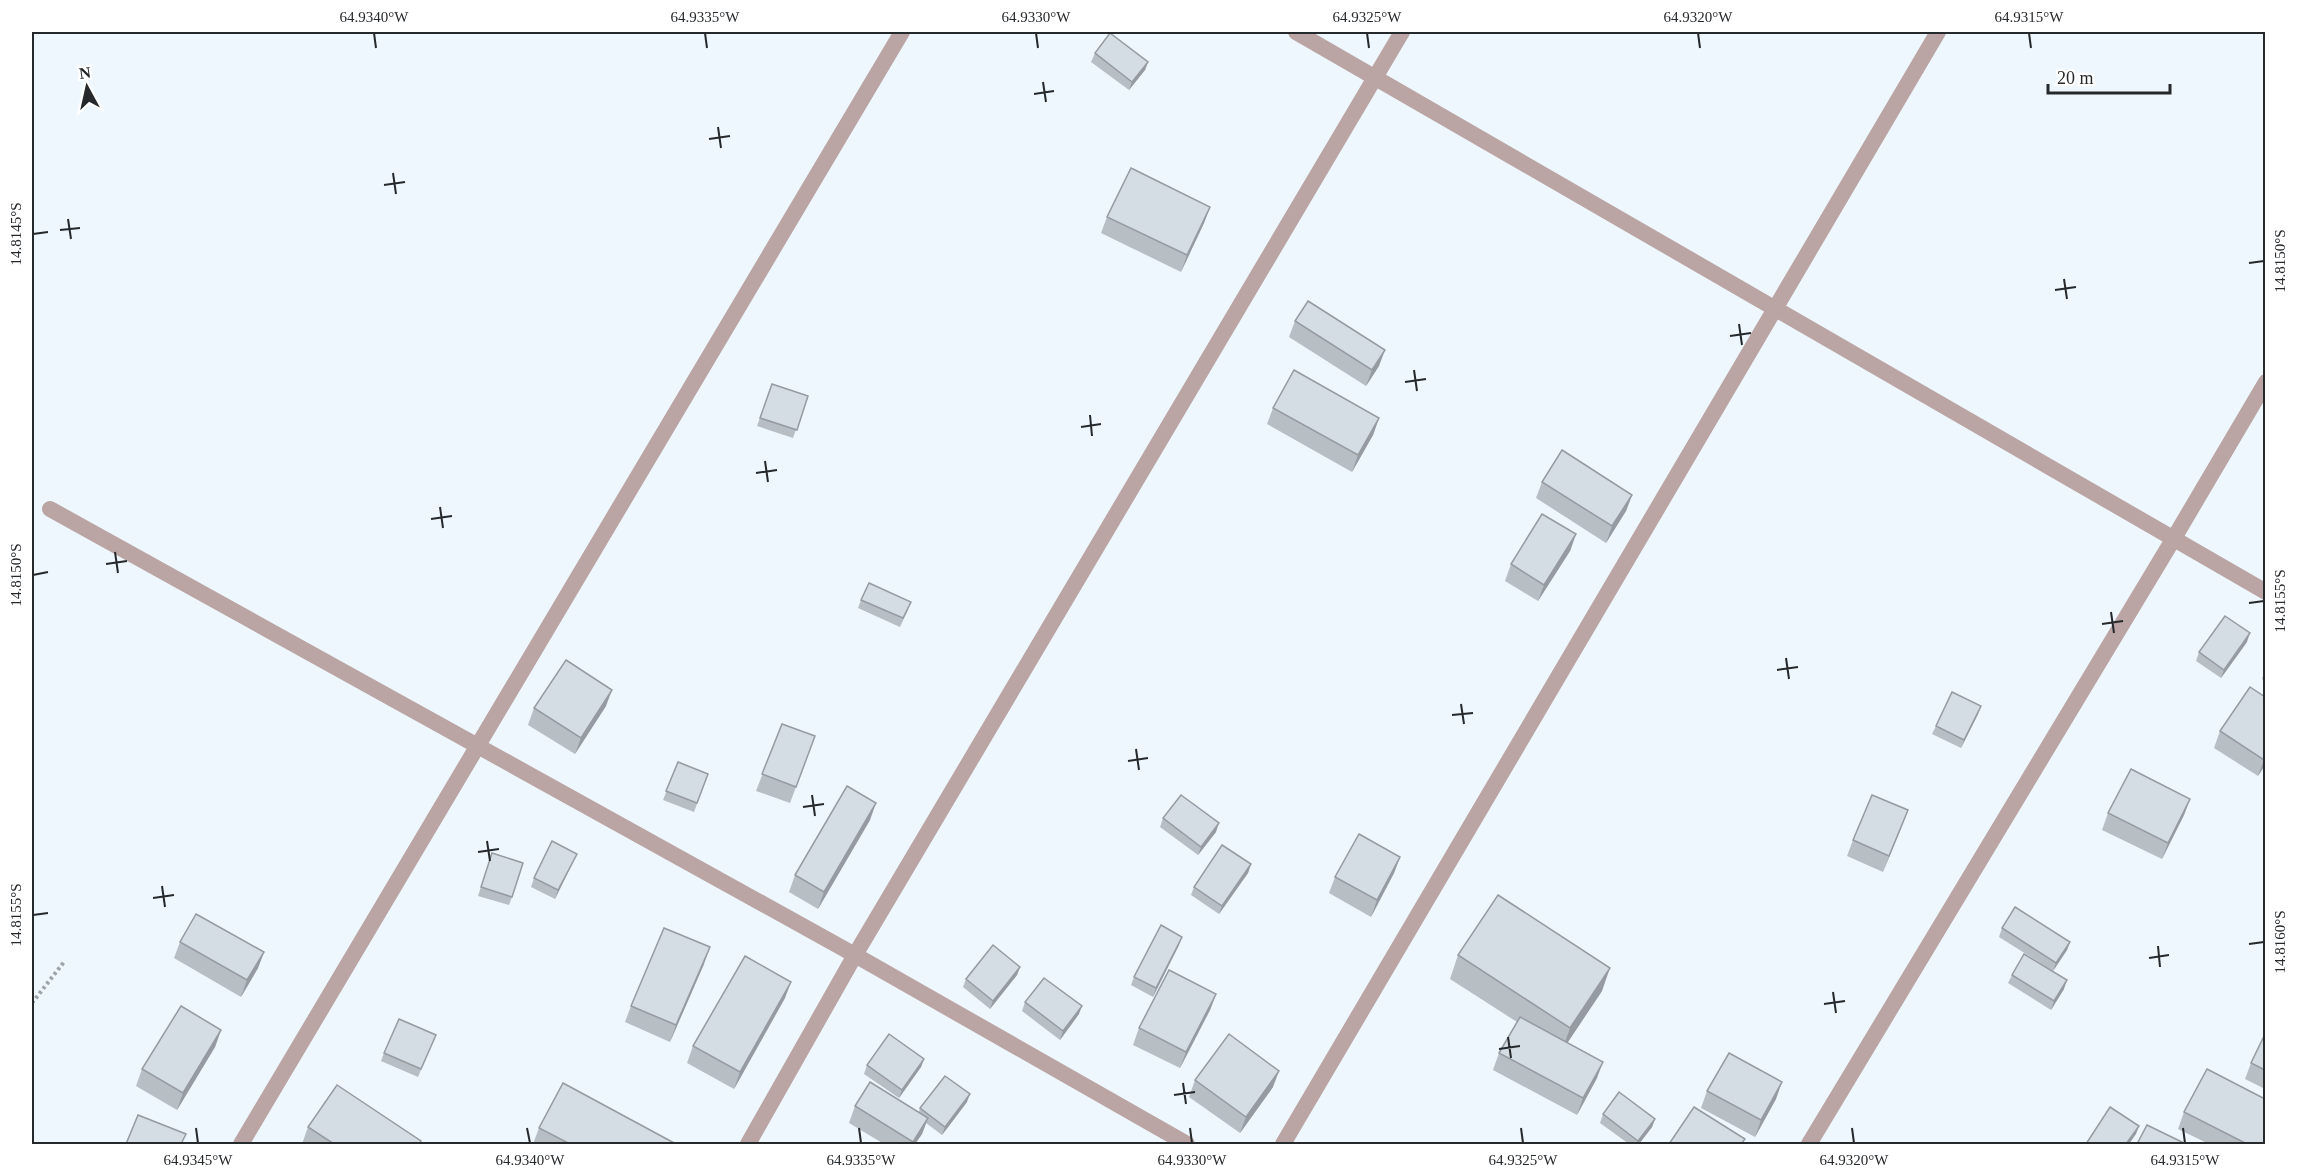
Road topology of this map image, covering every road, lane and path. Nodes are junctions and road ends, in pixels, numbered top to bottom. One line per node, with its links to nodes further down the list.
1 (902, 32): 11 (street)
2 (1296, 32): 5 (street)
3 (1402, 32): 5 (street)
4 (1938, 32): 6 (street)
5 (1374, 77): 6 (street); 12 (street)
6 (1775, 309): 9 (street); 18 (street)
7 (2265, 382): 9 (street)
8 (50, 509): 11 (street)
9 (2174, 538): 10 (street); 19 (street)
10 (2265, 592)
11 (478, 746): 12 (street); 15 (street)
12 (855, 955): 16 (street); 17 (street)
13 (64, 962): 14 (path)
14 (32, 1003)
15 (241, 1144)
16 (748, 1144)
17 (1187, 1144)
18 (1283, 1144)
19 (1809, 1144)

